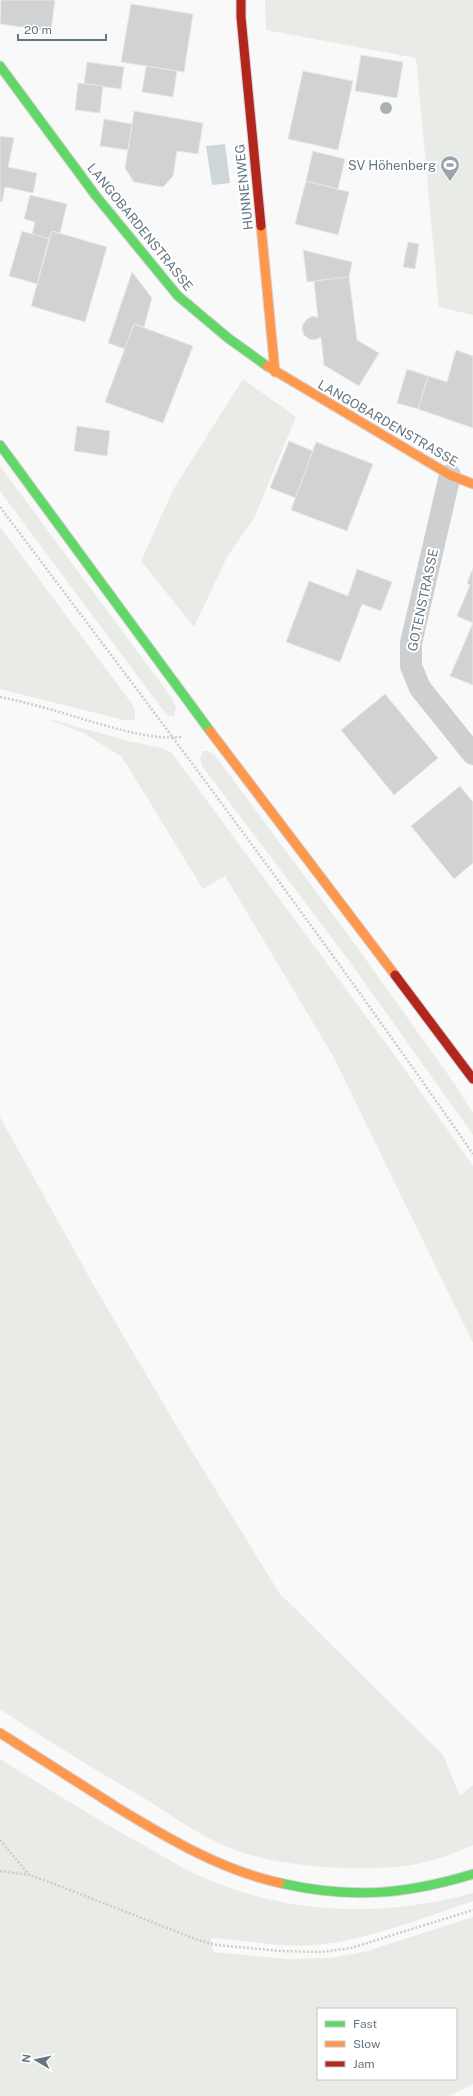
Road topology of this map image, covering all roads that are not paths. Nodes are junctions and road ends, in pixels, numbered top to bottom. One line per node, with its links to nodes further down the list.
1 (241, 0): 3 (main road, HUNNENWEG)
2 (0, 66): 3 (main road, LANGOBARDENSTRASSE)
3 (275, 372): 5 (main road, LANGOBARDENSTRASSE)
4 (0, 445): 8 (main road)
5 (450, 475): 6 (main road, LANGOBARDENSTRASSE); 7 (street, GOTENSTRASSE)
6 (473, 484)
7 (473, 754)
8 (473, 1079)
9 (0, 1733): 10 (main road)
10 (473, 1874)

